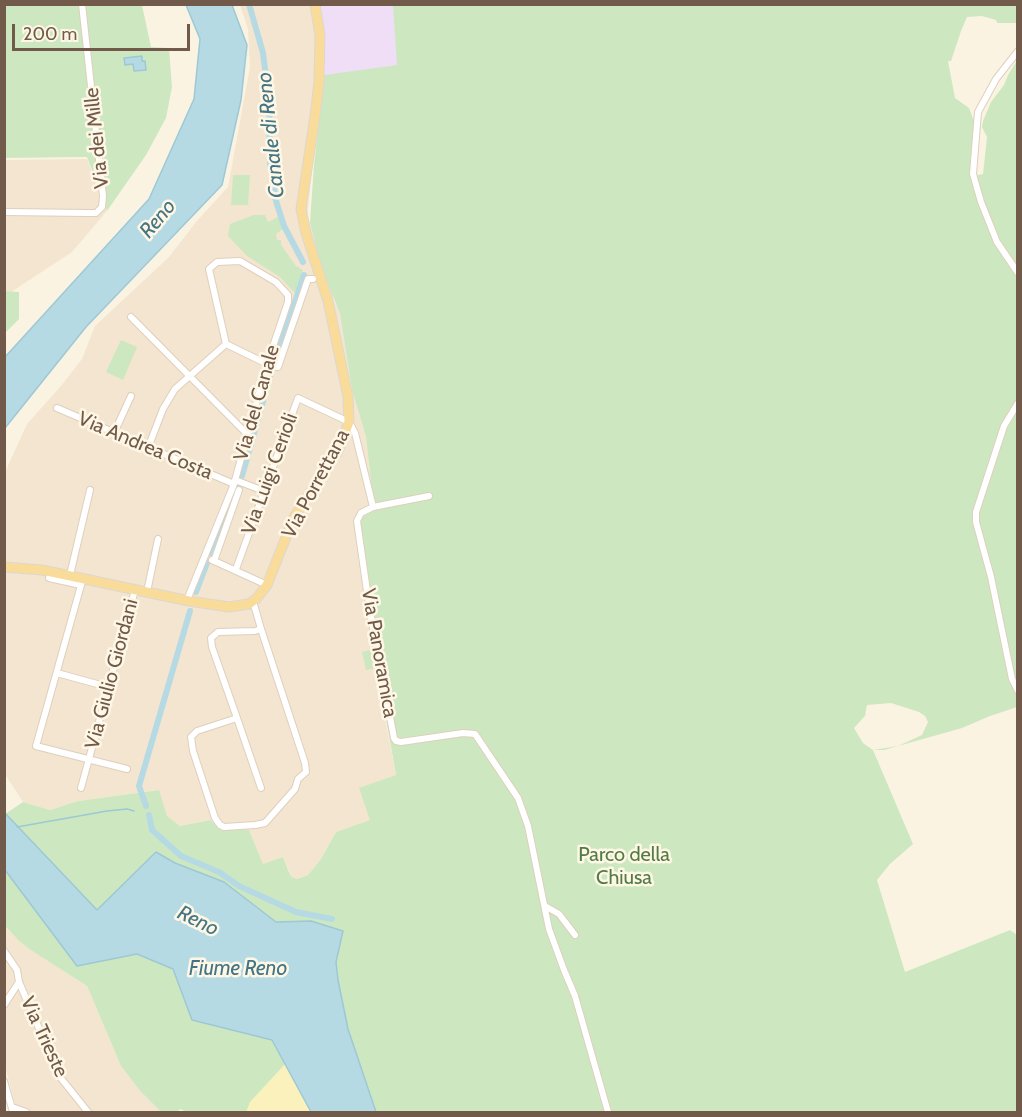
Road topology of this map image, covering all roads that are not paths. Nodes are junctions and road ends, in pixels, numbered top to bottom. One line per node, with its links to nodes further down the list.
1 (82, 4): 4 (street, Via dei Mille)
2 (315, 4): 14 (main road, Via Porrettana)
3 (1017, 51): 5 (street)
4 (4, 212)
5 (1017, 273)
6 (313, 279): 9 (street)
7 (131, 317): 10 (street)
8 (225, 344): 9 (street); 9 (street, Via del Canale); 10 (street)
9 (267, 365): 16 (street, Via del Canale)
10 (188, 376): 16 (street); 17 (street)
11 (131, 396): 15 (street)
12 (1017, 403): 40 (street)
13 (57, 408): 15 (street, Via Andrea Costa)
14 (349, 422): 21 (street, Via Luigi Cerioli); 23 (street); 32 (main road, Via Porrettana)
15 (114, 433): 17 (street, Via Andrea Costa)
16 (248, 435): 18 (street, Via del Canale)
17 (148, 448): 18 (street, Via Andrea Costa)
18 (234, 482): 21 (street, Via Andrea Costa); 25 (street, Via del Canale)
19 (90, 490): 29 (street)
20 (239, 490): 26 (street)
21 (264, 491): 28 (street, Via Luigi Cerioli)
22 (429, 495): 23 (street)
23 (373, 507): 46 (street, Via Panoramica)
24 (158, 539): 34 (street)
25 (206, 557): 26 (street); 35 (street, Via del Canale)
26 (214, 561): 28 (street)
27 (4, 567): 29 (main road)
28 (236, 569): 32 (street)
29 (70, 575): 31 (main road)
30 (49, 578): 31 (street)
31 (82, 581): 33 (main road); 38 (street)
32 (267, 585): 36 (main road, Via Porrettana)
33 (135, 590): 34 (main road); 39 (street, Via Giulio Giordani)
34 (147, 592): 35 (main road)
35 (187, 600): 36 (main road)
36 (253, 601): 37 (street)
37 (261, 629): 41 (street); 41 (street)
38 (57, 673): 39 (street); 42 (street)
39 (108, 687): 42 (street, Via Giulio Giordani)
40 (1017, 690)
41 (237, 718): 45 (street)
42 (89, 759): 43 (street); 44 (street, Via Giulio Giordani)
43 (127, 769)
44 (81, 788)
45 (261, 788)
46 (544, 906): 47 (street); 55 (street, Via Panoramica)
47 (575, 935)
48 (4, 951): 49 (street)
49 (18, 982): 50 (street, Via Trieste); 54 (street, Via Trieste)
50 (4, 1005)
51 (4, 1081): 52 (street)
52 (12, 1110): 53 (street)
53 (26, 1113)
54 (88, 1113)
55 (608, 1113)

